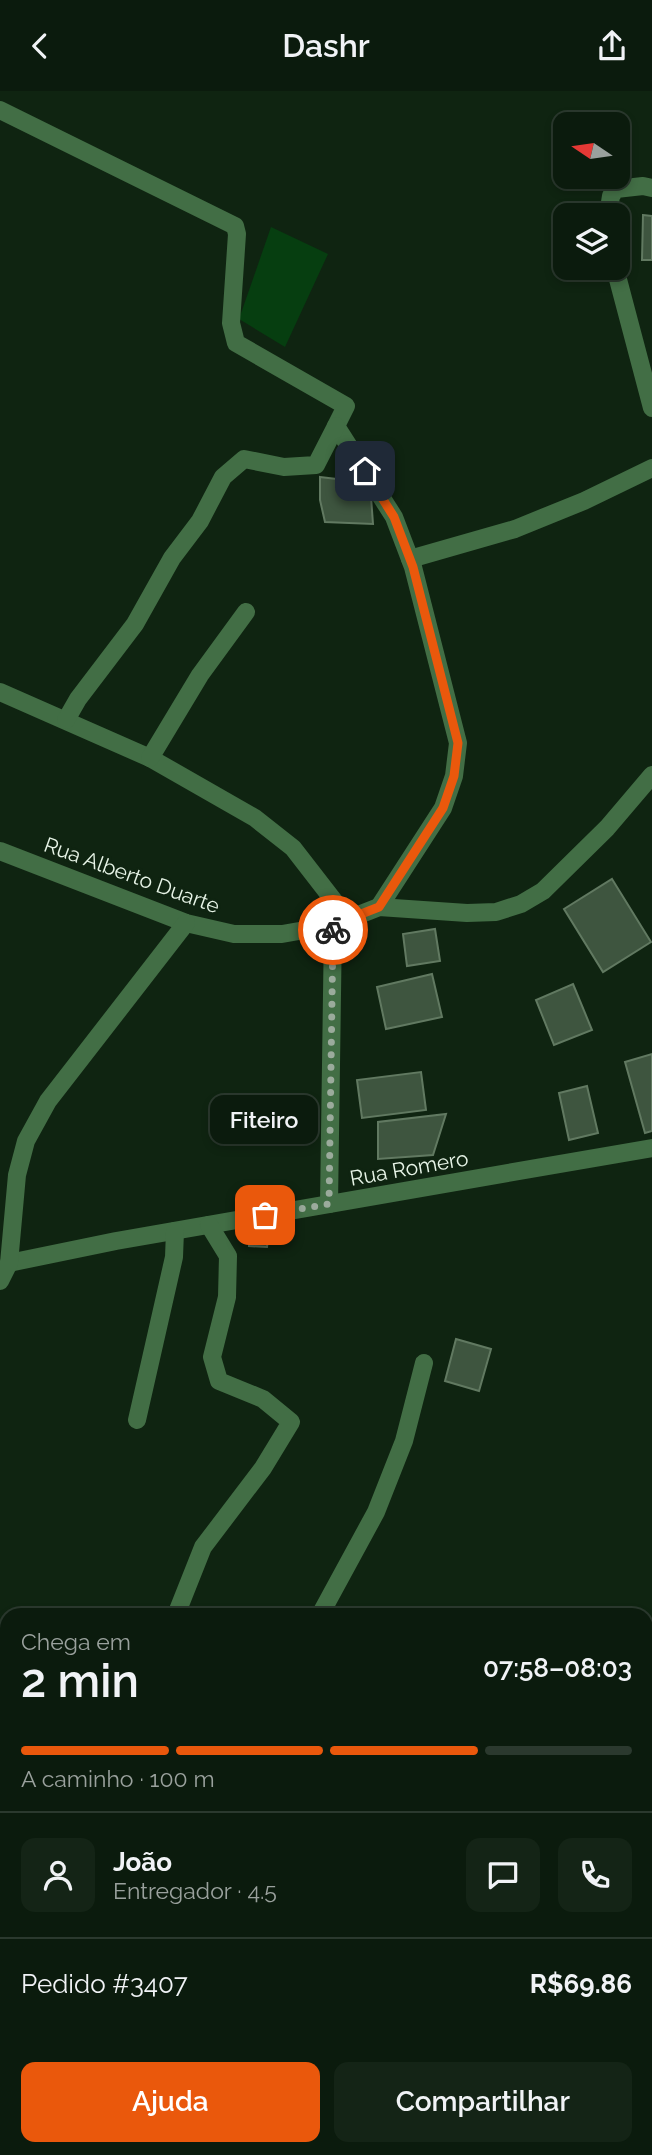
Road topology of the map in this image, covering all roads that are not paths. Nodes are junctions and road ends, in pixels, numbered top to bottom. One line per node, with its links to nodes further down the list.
1 (0, 110): 6 (street)
2 (652, 188): 3 (street)
3 (610, 203)
4 (618, 280): 5 (street)
5 (652, 408)
6 (336, 426): 8 (street); 11 (street)
7 (652, 468): 8 (street)
8 (410, 559): 15 (street)
9 (246, 612): 12 (street)
10 (0, 692): 11 (street)
11 (66, 720): 12 (street)
12 (150, 758): 16 (street)
13 (652, 775): 15 (street, Rua Alberto Duarte)
14 (0, 851): 17 (street, Rua Alberto Duarte)
15 (379, 907): 16 (street, Rua Alberto Duarte)
16 (340, 922): 17 (street, Rua Alberto Duarte); 19 (street)
17 (186, 923): 22 (street)
18 (652, 1148): 19 (street, Rua Romero)
19 (329, 1204): 20 (street, Rua Romero)
20 (209, 1225): 21 (street, Rua Romero); 26 (street)
21 (175, 1231): 22 (street, Rua Romero); 25 (street)
22 (9, 1263): 23 (street)
23 (0, 1281)
24 (424, 1363): 27 (street)
25 (137, 1420)
26 (179, 1608)
27 (324, 1608)

